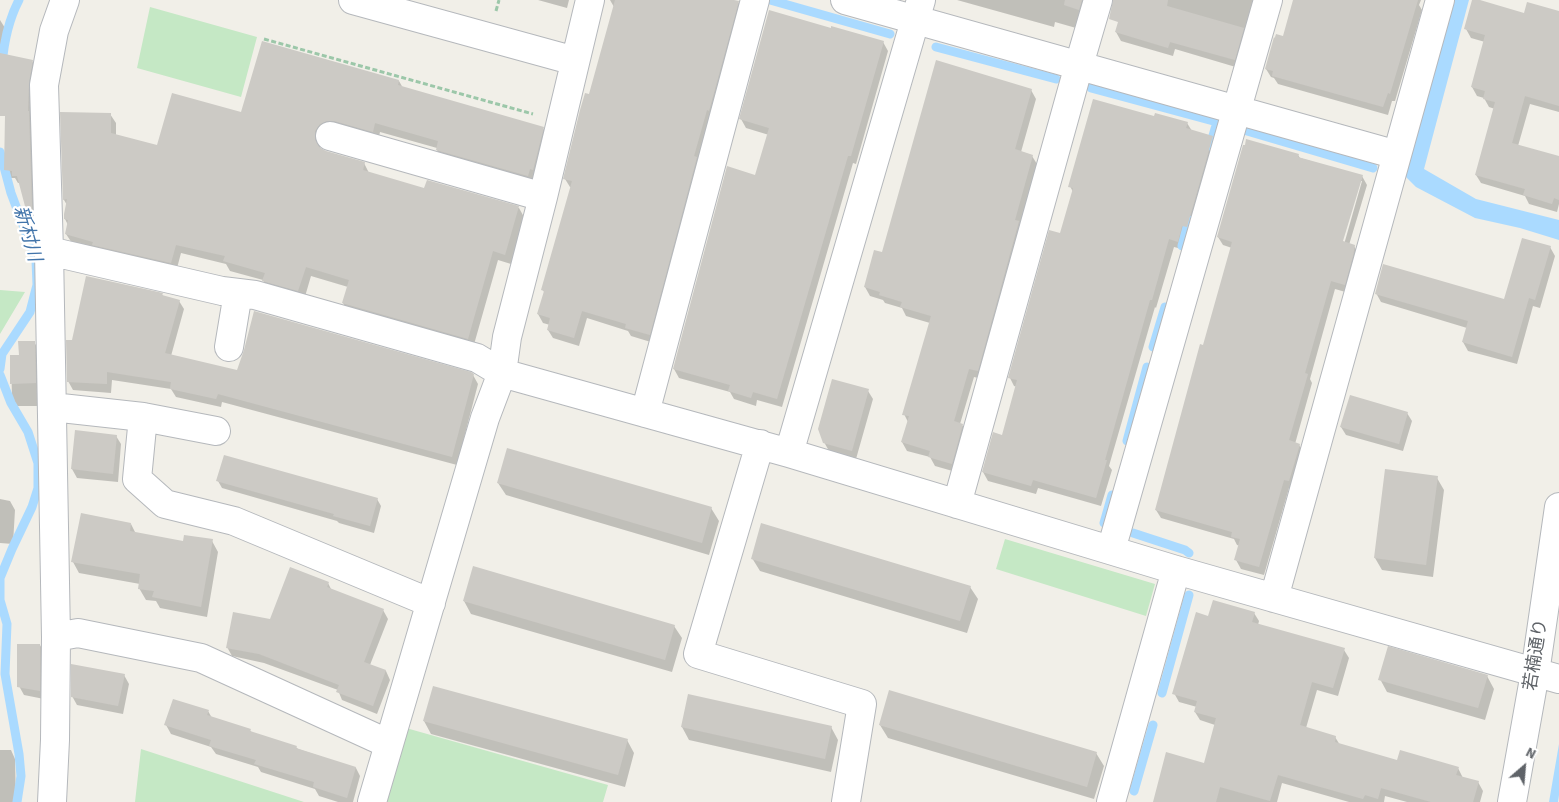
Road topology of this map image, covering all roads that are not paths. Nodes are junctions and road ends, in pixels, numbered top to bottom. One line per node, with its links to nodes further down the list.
1 (65, 0): 16 (street)
2 (352, 0): 10 (street)
3 (590, 0): 10 (street)
4 (756, 0): 21 (street)
5 (845, 0): 9 (street)
6 (1098, 0): 11 (street)
7 (1268, 0): 12 (street)
8 (1440, 0): 14 (street)
9 (918, 9): 11 (street); 25 (street)
10 (576, 61): 15 (street)
11 (1079, 65): 12 (street); 26 (street)
12 (1237, 110): 14 (street); 28 (street)
13 (330, 136): 15 (street)
14 (1397, 155): 30 (street)
15 (544, 197): 19 (street)
16 (49, 251): 17 (street); 20 (street)
17 (238, 293): 18 (street); 19 (street)
18 (229, 348)
19 (502, 373): 21 (street); 31 (street)
20 (52, 407): 22 (street); 32 (street)
21 (645, 412): 24 (street)
22 (142, 417): 23 (street); 31 (street)
23 (216, 430)
24 (760, 444): 25 (street); 37 (street)
25 (789, 453): 26 (street)
26 (957, 504): 28 (street)
27 (1559, 507): 33 (street, 若楠通り)
28 (1111, 550): 29 (street)
29 (1176, 570): 30 (street); 38 (street)
30 (1274, 598): 33 (street)
31 (431, 603): 34 (street)
32 (56, 637): 34 (street); 35 (street)
33 (1547, 676): 39 (street, 若楠通り)
34 (389, 744): 36 (street)
35 (52, 802)
36 (372, 802)
37 (846, 802)
38 (1112, 802)
39 (1512, 802)

